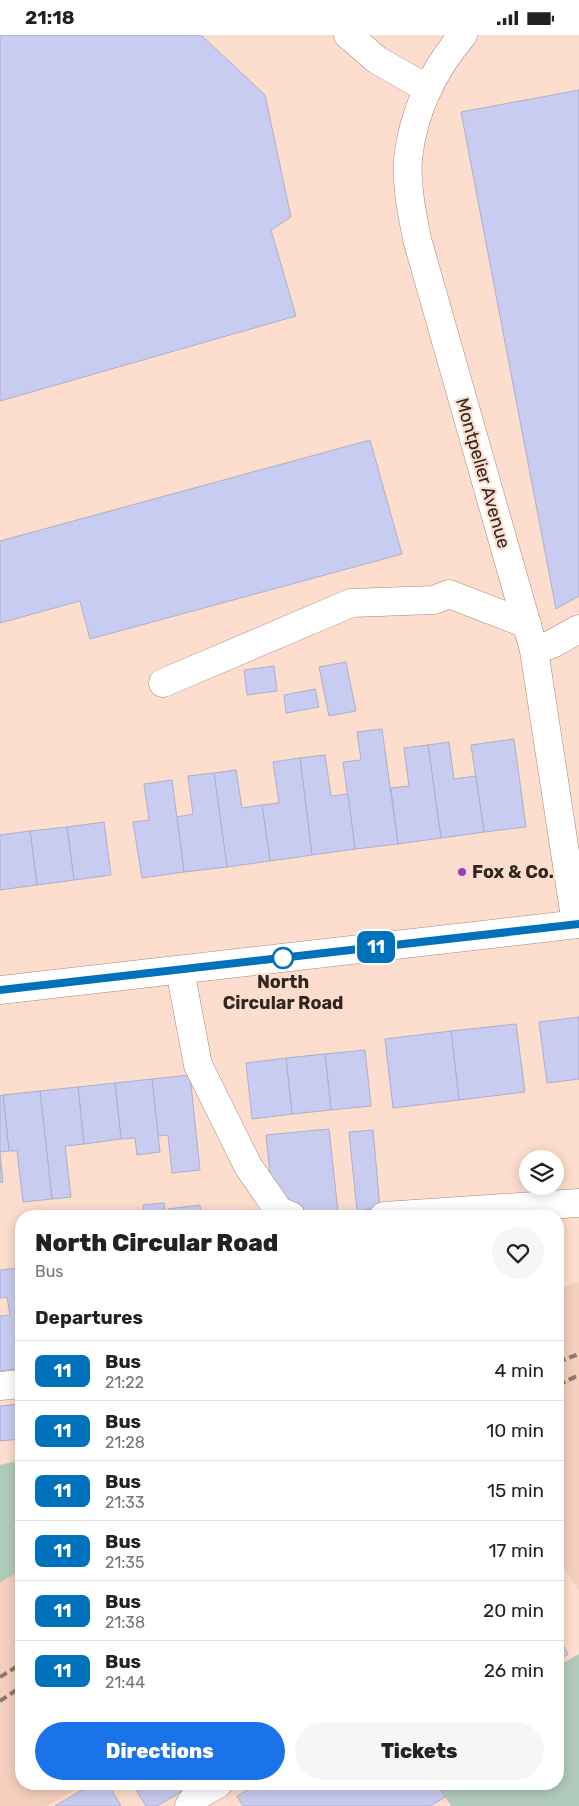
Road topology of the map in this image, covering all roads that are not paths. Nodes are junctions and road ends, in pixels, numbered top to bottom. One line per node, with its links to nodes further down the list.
1 (348, 35): 3 (street)
2 (463, 35): 3 (street, Montpelier Avenue)
3 (428, 89): 4 (street, Montpelier Avenue)
4 (528, 623): 6 (street, Montpelier Avenue); 7 (street)
5 (579, 629): 6 (street)
6 (534, 650): 8 (street, Montpelier Avenue)
7 (164, 683)
8 (578, 924): 9 (street)
9 (180, 969): 10 (street); 12 (street)
10 (0, 990)
11 (579, 1203): 13 (street)
12 (278, 1210)
13 (474, 1210)
14 (15, 1385): 15 (street)
15 (0, 1386)
16 (207, 1790): 17 (street)
17 (190, 1806)

